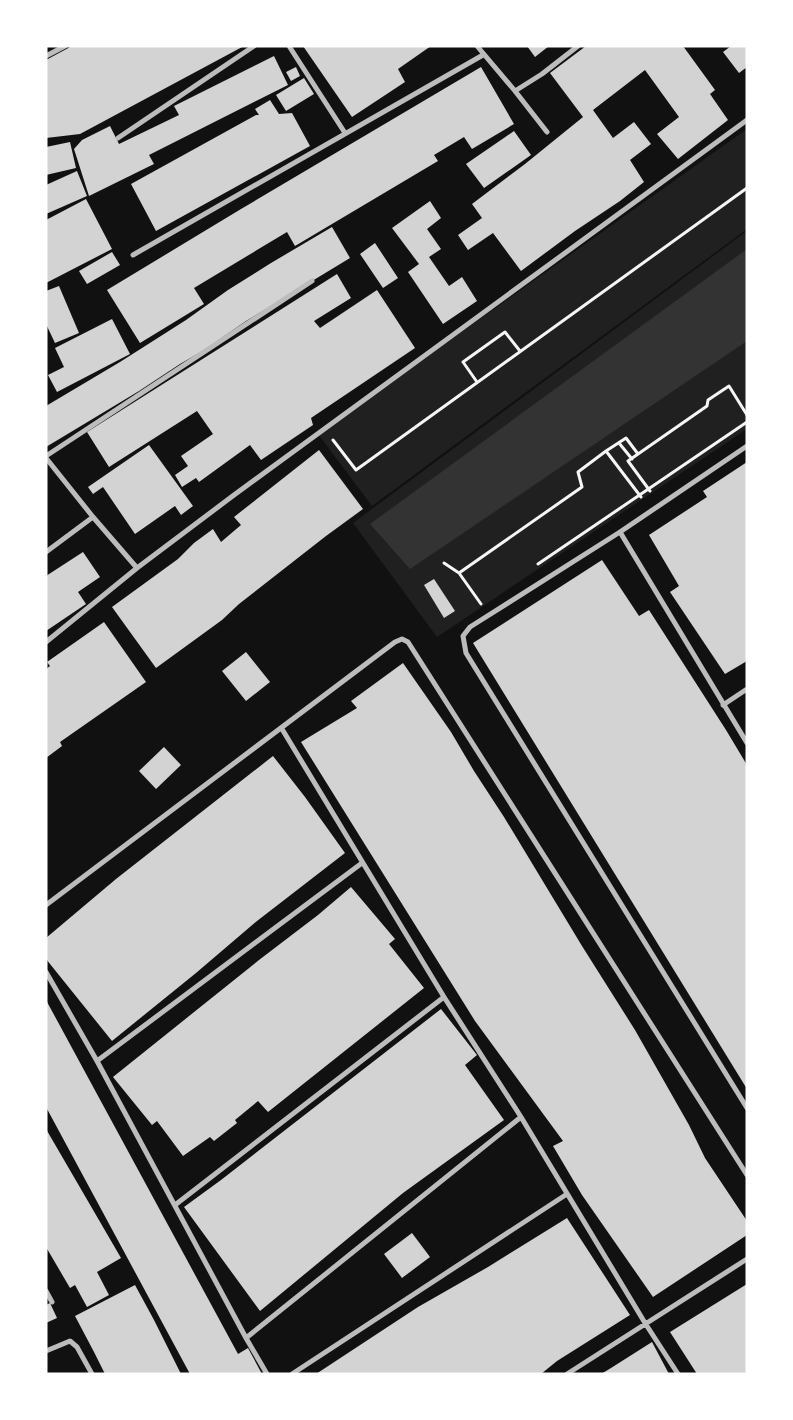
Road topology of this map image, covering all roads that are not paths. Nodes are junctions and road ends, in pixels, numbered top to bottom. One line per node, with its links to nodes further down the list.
1 (65, 46): 7 (street)
2 (254, 46): 12 (street)
3 (289, 46): 11 (street)
4 (477, 46): 6 (street)
5 (578, 46): 8 (street)
6 (483, 55): 8 (street); 11 (street)
7 (46, 56)
8 (515, 91): 10 (street)
9 (747, 120): 20 (street)
10 (547, 132)
11 (345, 133): 13 (street)
12 (118, 138)
13 (133, 254)
14 (312, 282): 16 (street)
15 (747, 446): 18 (street)
16 (46, 457): 17 (street)
17 (93, 517): 19 (street); 20 (street)
18 (620, 532): 23 (street); 31 (street)
19 (46, 552)
20 (137, 568): 21 (street)
21 (46, 642)
22 (747, 689): 23 (street)
23 (723, 705): 25 (street)
24 (282, 729): 26 (street); 27 (street); 33 (street)
25 (747, 743)
26 (362, 862): 29 (street); 30 (street)
27 (46, 905)
28 (46, 972): 30 (street)
29 (444, 997): 32 (street); 35 (street)
30 (97, 1061): 35 (street)
31 (747, 1108)
32 (521, 1118): 34 (street); 40 (street)
33 (747, 1175)
34 (567, 1194): 39 (street); 44 (street)
35 (175, 1205): 40 (street)
36 (747, 1259): 39 (street)
37 (46, 1291): 38 (street)
38 (52, 1302)
39 (645, 1323): 45 (street); 46 (street)
40 (246, 1338): 43 (street)
41 (46, 1352): 42 (street)
42 (92, 1374)
43 (267, 1374)
44 (292, 1374)
45 (567, 1374)
46 (678, 1374)

